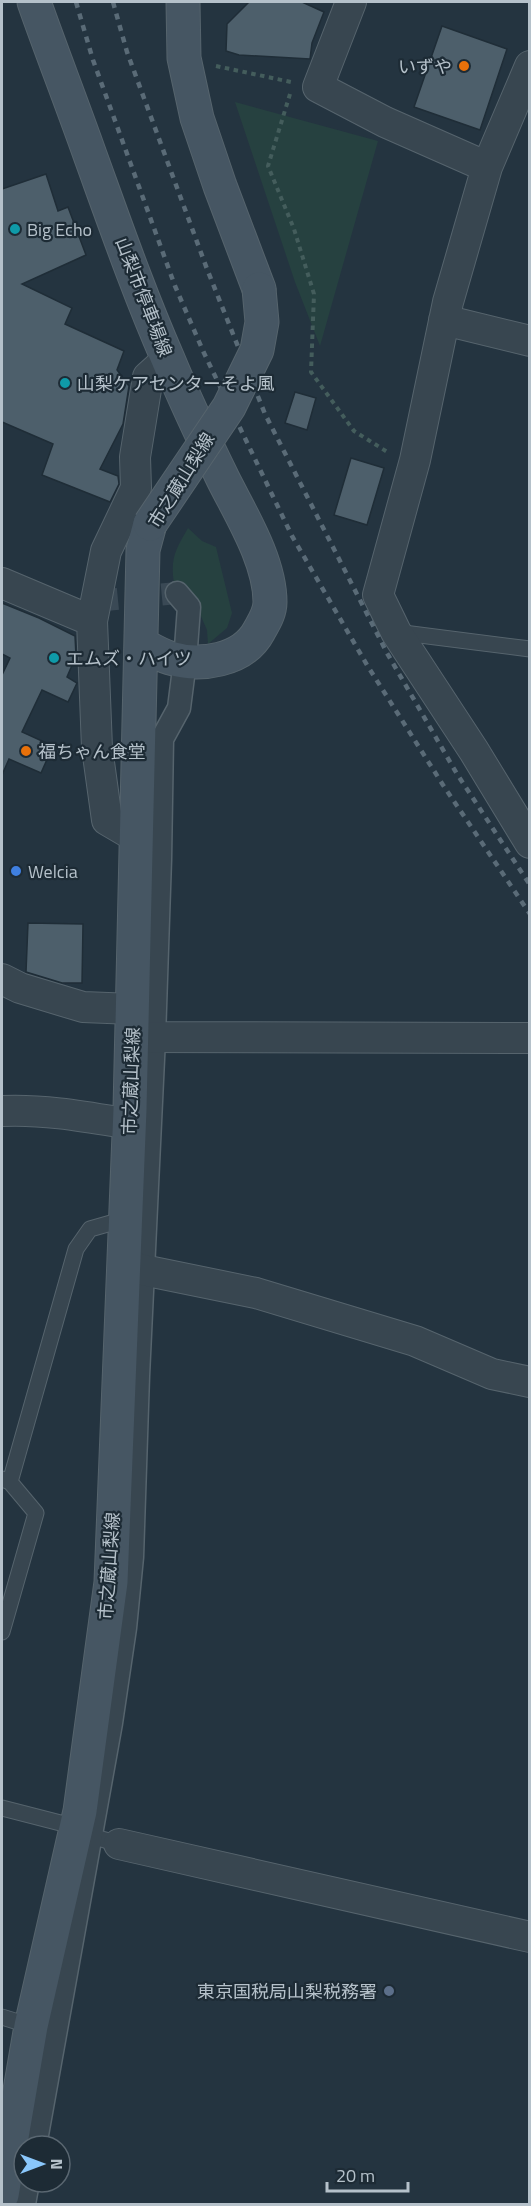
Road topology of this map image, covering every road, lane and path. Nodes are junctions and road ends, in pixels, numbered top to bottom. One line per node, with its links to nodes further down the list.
1 (34, 2): 9 (main road, 山梨市停車場線)
2 (183, 2): 4 (main road, 市之蔵山梨線)
3 (351, 2): 6 (street)
4 (184, 58): 10 (path); 15 (main road, 市之蔵山梨線, bridge)
5 (530, 66): 6 (street)
6 (487, 167): 7 (street)
7 (444, 320): 8 (street); 10 (street)
8 (530, 341)
9 (168, 358): 13 (street); 17 (main road, 山梨市停車場線)
10 (415, 460): 14 (street)
11 (2, 584): 13 (street)
12 (177, 593): 17 (street)
13 (92, 621): 18 (street)
14 (396, 632): 16 (lane); 19 (street)
15 (141, 644): 17 (main road, 山梨市停車場線); 18 (main road, 市之蔵山梨線)
16 (530, 649)
17 (185, 661): 21 (street)
18 (136, 837): 21 (main road, 市之蔵山梨線)
19 (530, 843)
20 (2, 979): 21 (street)
21 (140, 1028): 22 (street); 24 (main road, 市之蔵山梨線); 26 (street)
22 (530, 1038)
23 (2, 1111): 24 (street)
24 (130, 1124): 25 (main road, 市之蔵山梨線)
25 (125, 1220): 26 (main road, 市之蔵山梨線); 28 (lane)
26 (133, 1266): 27 (street); 31 (main road, 市之蔵山梨線)
27 (530, 1382)
28 (6, 1480): 29 (lane)
29 (2, 1632)
30 (2, 1808): 31 (lane)
31 (95, 1836): 32 (street); 33 (main road, 市之蔵山梨線); 34 (street)
32 (530, 1937)
33 (16, 2021): 35 (main road, 市之蔵山梨線)
34 (36, 2134)
35 (2, 2195)

